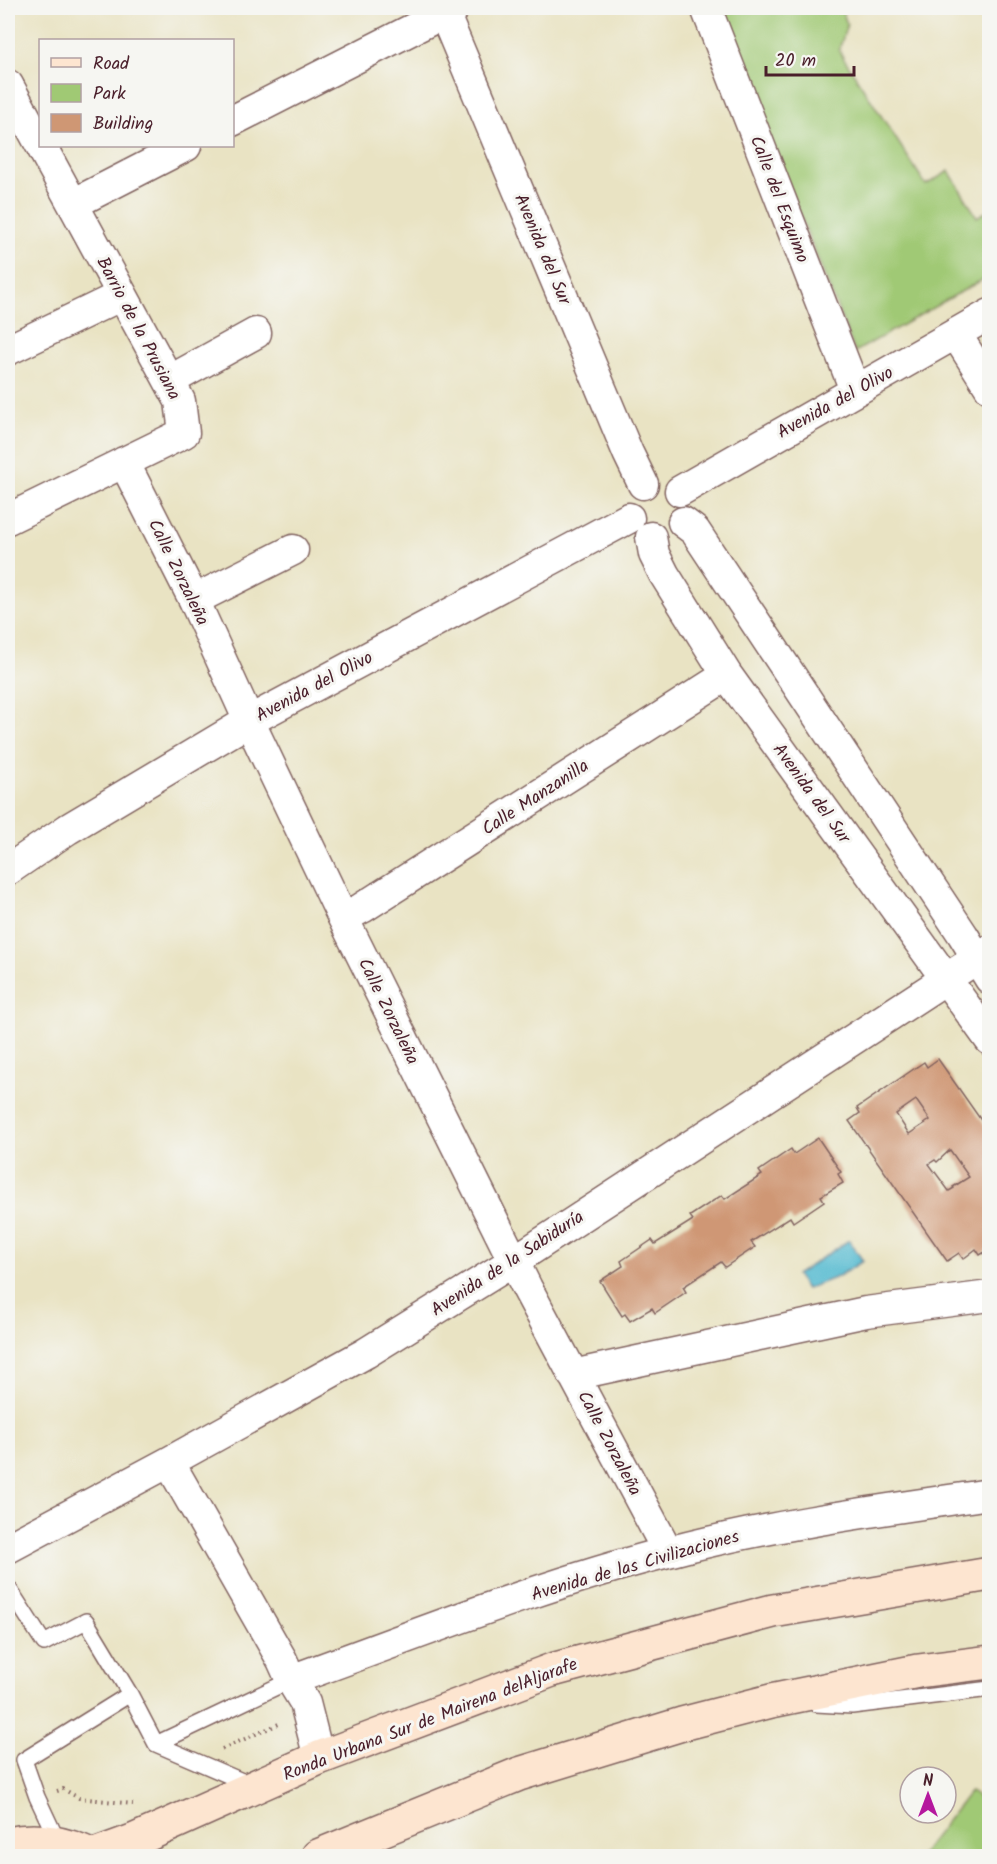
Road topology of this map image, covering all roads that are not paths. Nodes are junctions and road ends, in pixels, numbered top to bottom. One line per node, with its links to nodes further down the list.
1 (706, 8): 16 (street, Calle del Esquimo)
2 (449, 10): 4 (street); 18 (street, Avenida del Sur)
3 (8, 85): 5 (street, Barrio de la Prusiana)
4 (234, 120)
5 (39, 142)
6 (42, 147): 8 (street, Barrio de la Prusiana)
7 (184, 147): 8 (street)
8 (73, 204): 9 (street, Barrio de la Prusiana)
9 (122, 295): 13 (street); 14 (street, Barrio de la Prusiana)
10 (990, 314): 12 (street, Avenida del Olivo)
11 (256, 333): 14 (street)
12 (956, 334): 15 (street); 16 (street, Avenida del Olivo)
13 (8, 350)
14 (169, 381): 17 (street, Barrio de la Prusiana)
15 (990, 388)
16 (855, 390): 19 (street, Avenida del Olivo)
17 (124, 462): 20 (street, Barrio de la Prusiana); 24 (street, Calle Zorzaleña)
18 (643, 484): 19 (street); 22 (street)
19 (680, 490): 21 (street)
20 (8, 519)
21 (683, 522): 22 (street); 29 (street)
22 (640, 527): 25 (street, Avenida del Sur); 26 (street, Avenida del Olivo)
23 (293, 550): 24 (street)
24 (194, 600): 26 (street, Calle Zorzaleña)
25 (727, 675): 28 (street, Calle Manzanilla); 30 (street, Avenida del Sur)
26 (249, 721): 27 (street, Avenida del Olivo); 28 (street, Calle Zorzaleña)
27 (8, 870)
28 (343, 918): 32 (street, Calle Zorzaleña)
29 (985, 963): 30 (street, Avenida de la Sabiduría)
30 (946, 979): 31 (street, Avenida del Sur); 32 (street, Avenida de la Sabiduría)
31 (990, 1040)
32 (514, 1261): 34 (street, Calle Zorzaleña); 35 (street, Avenida de la Sabiduría)
33 (990, 1296): 34 (street)
34 (573, 1375): 38 (street, Calle Zorzaleña)
35 (169, 1462): 37 (street, Avenida de la Sabiduría); 42 (street)
36 (990, 1494): 38 (street, Avenida de las Civilizaciones)
37 (8, 1548)
38 (668, 1552): 42 (street, Avenida de las Civilizaciones)
39 (990, 1574): 47 (street, Ronda Urbana Sur de Mairena delAljarafe)
40 (8, 1587): 44 (lane)
41 (990, 1662): 45 (street)
42 (291, 1680): 46 (lane); 47 (street)
43 (990, 1689): 45 (lane)
44 (130, 1694): 46 (lane); 50 (lane)
45 (771, 1701): 52 (street)
46 (156, 1744): 48 (lane)
47 (319, 1758): 48 (street, Ronda Urbana Sur de Mairena delAljarafe)
48 (253, 1787): 51 (street, Ronda Urbana Sur de Mairena delAljarafe)
49 (13, 1838): 50 (street, Ronda Urbana Sur de Mairena delAljarafe)
50 (58, 1842): 51 (street, Ronda Urbana Sur de Mairena delAljarafe)
51 (93, 1856)
52 (318, 1857)

